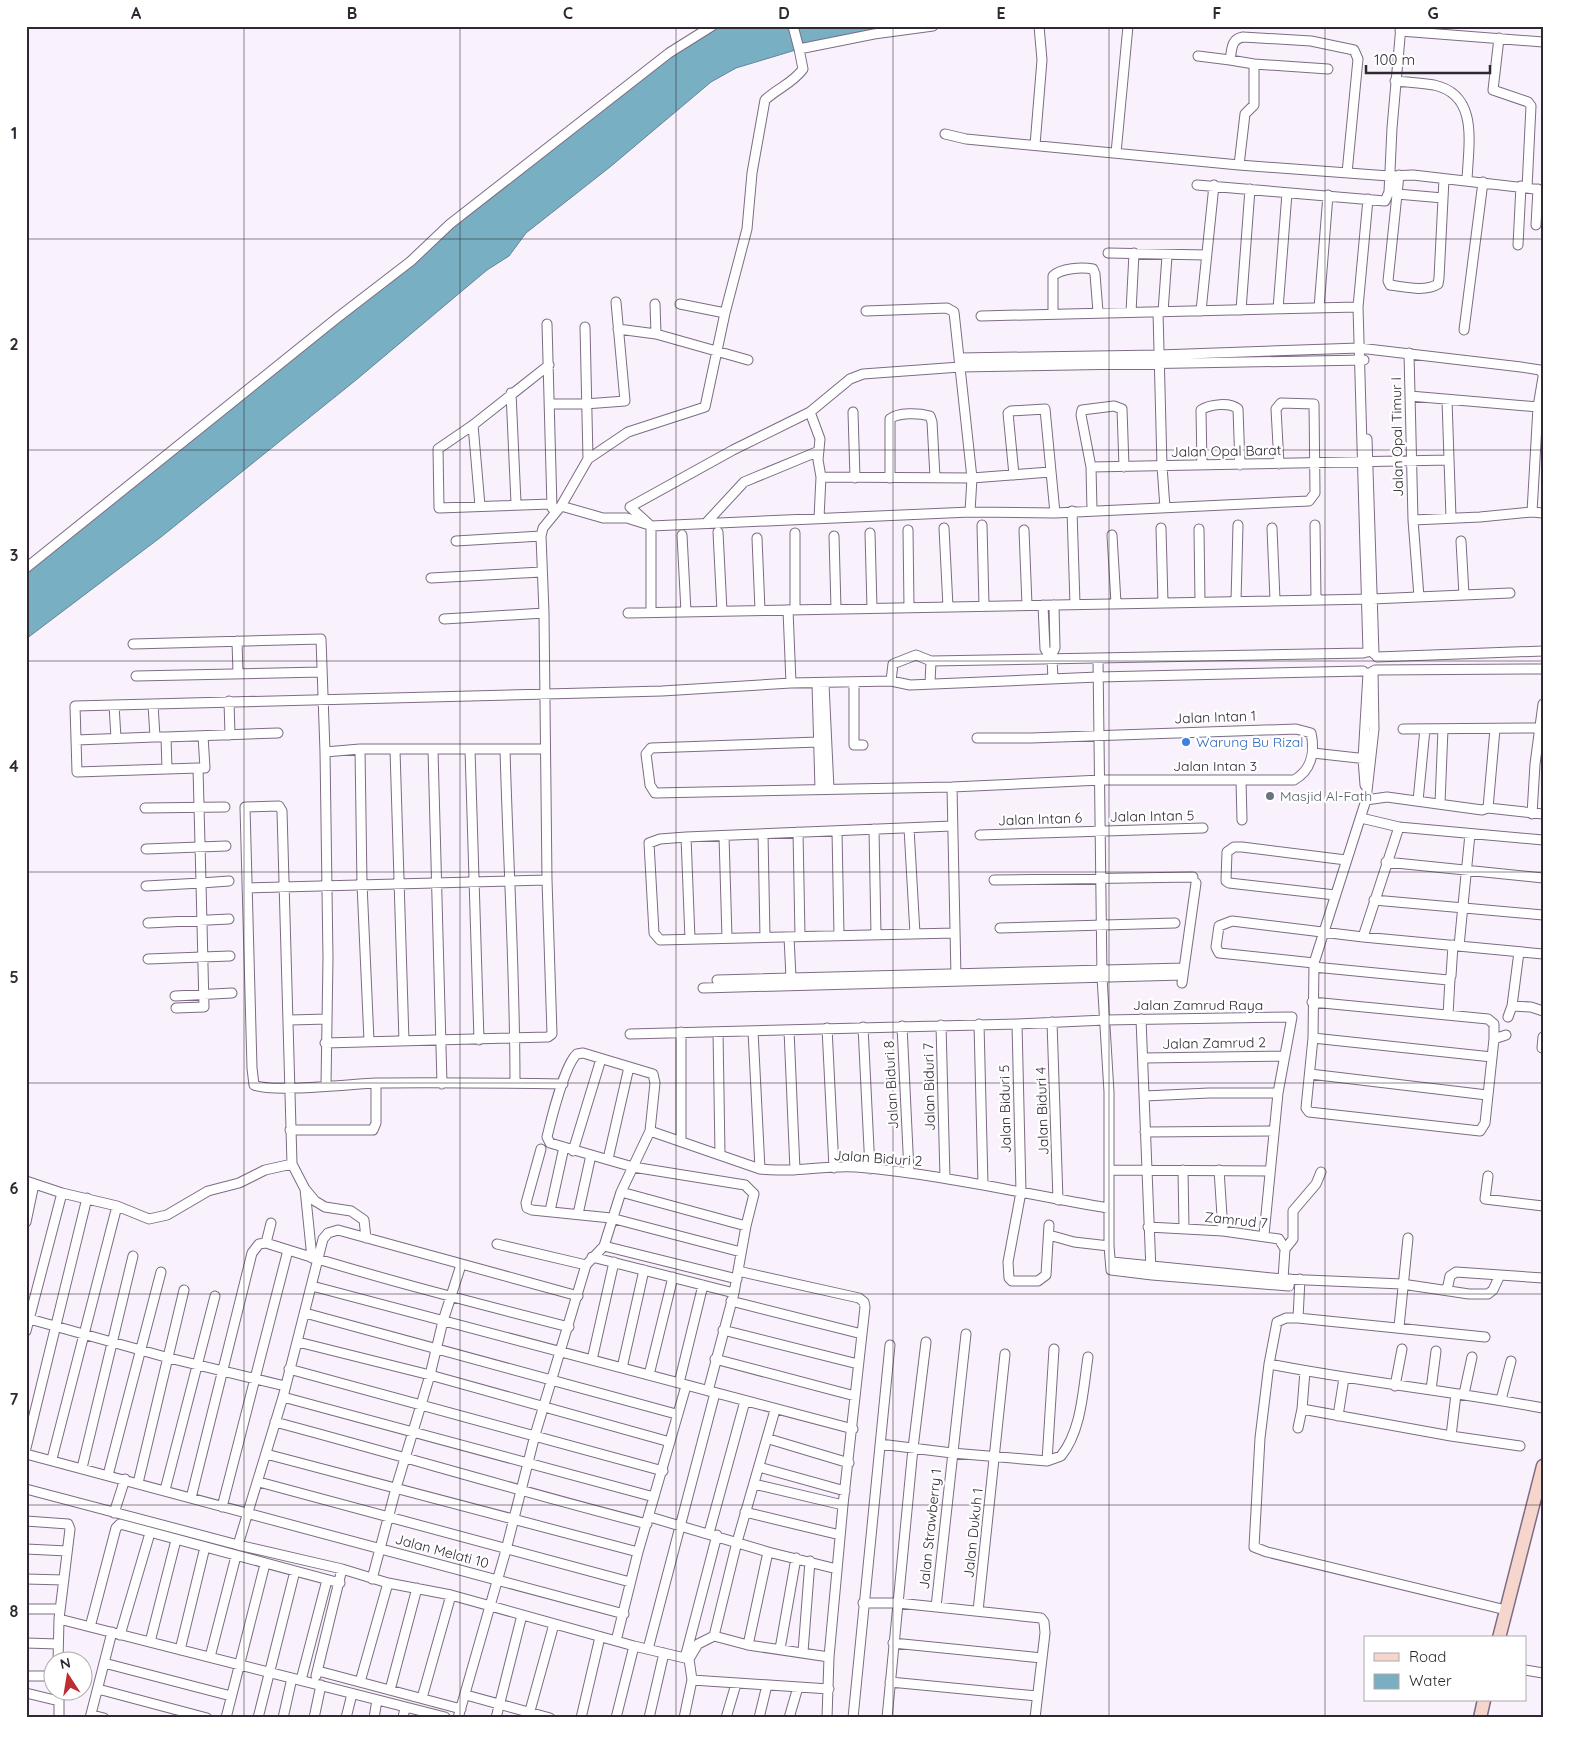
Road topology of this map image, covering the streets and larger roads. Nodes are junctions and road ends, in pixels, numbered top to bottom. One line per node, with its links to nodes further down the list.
1 (712, 26): 138 (street)
2 (793, 26): 10 (street)
3 (933, 26): 10 (street)
4 (1039, 26): 17 (street)
5 (1128, 26): 18 (street)
6 (1400, 29): 7 (street); 15 (street)
7 (1471, 31): 8 (street)
8 (1499, 38): 9 (street); 28 (street)
9 (1543, 42)
10 (798, 45): 56 (street)
11 (1198, 56): 12 (street)
12 (1230, 60): 13 (street); 20 (street)
13 (1254, 64): 14 (street); 19 (street)
14 (1328, 69)
15 (1395, 81): 22 (street); 24 (street)
16 (945, 134): 17 (street)
17 (1035, 145): 18 (street)
18 (1116, 153): 19 (street)
19 (1239, 166): 20 (street)
20 (1347, 173): 22 (street)
21 (1399, 175): 22 (street); 23 (street); 32 (street)
22 (1389, 176): 35 (street)
23 (1444, 178): 24 (street); 34 (street)
24 (1467, 181): 25 (street)
25 (1483, 182): 28 (street); 62 (street)
26 (1197, 185): 27 (street)
27 (1214, 185): 29 (street); 42 (street)
28 (1524, 187): 30 (street); 36 (street)
29 (1250, 189): 31 (street); 50 (street)
30 (1541, 189): 37 (street)
31 (1287, 193): 33 (street); 49 (street)
32 (1397, 194): 34 (street); 34 (street)
33 (1328, 195): 35 (street); 48 (street)
34 (1443, 198)
35 (1368, 199): 47 (street)
36 (1519, 214): 37 (street); 39 (street)
37 (1536, 214): 38 (street)
38 (1536, 225)
39 (1518, 245)
40 (1108, 253): 41 (street)
41 (1134, 253): 43 (street); 54 (street)
42 (1206, 255): 43 (street); 52 (street)
43 (1167, 256): 55 (street)
44 (616, 302): 61 (street)
45 (655, 304): 63 (street)
46 (680, 304): 56 (street)
47 (1358, 307): 48 (street); 64 (street)
48 (1318, 308): 49 (street)
49 (1278, 309): 50 (street)
50 (1241, 310): 52 (street)
51 (866, 311): 70 (street)
52 (1201, 311): 55 (street)
53 (1098, 312): 54 (street); 57 (street); 57 (street)
54 (1132, 312): 55 (street)
55 (1160, 312): 67 (street)
56 (725, 313): 65 (street)
57 (1052, 314): 58 (street)
58 (981, 316)
59 (547, 324): 71 (street)
60 (585, 327): 78 (street)
61 (618, 329): 63 (street); 78 (street)
62 (1464, 330)
63 (656, 334): 65 (street)
64 (1362, 348): 66 (street); 67 (street); 69 (street)
65 (718, 353): 68 (street); 84 (street)
66 (1409, 353): 73 (street); 75 (street, Jalan Opal Timur I)
67 (1158, 355): 70 (street); 72 (street)
68 (748, 360)
69 (1362, 360): 72 (street); 88 (street)
70 (959, 363): 72 (street); 80 (street); 101 (street)
71 (549, 365): 74 (street); 77 (street)
72 (1159, 365): 92 (street)
73 (1543, 376): 79 (street)
74 (511, 393): 82 (street); 102 (street)
75 (1410, 396): 76 (street); 86 (street, Jalan Opal Timur I)
76 (1447, 400): 79 (street); 85 (street)
77 (549, 404): 78 (street); 103 (street)
78 (585, 404): 84 (street)
79 (1538, 407): 110 (street)
80 (810, 412): 83 (street); 121 (street)
81 (853, 412): 99 (street)
82 (473, 425): 104 (street); 104 (street)
83 (818, 451): 97 (street); 117 (street)
84 (588, 459): 105 (street)
85 (1449, 460): 86 (street, Jalan Opal Barat); 115 (street)
86 (1412, 462): 88 (street, Jalan Opal Barat); 116 (street, Jalan Opal Timur I)
87 (1315, 463): 88 (street, Jalan Opal Barat); 89 (street, Jalan Opal Barat); 89 (street); 106 (street)
88 (1365, 463): 144 (street)
89 (1279, 464): 91 (street, Jalan Opal Barat)
90 (1202, 465): 91 (street, Jalan Opal Barat); 91 (street); 92 (street, Jalan Opal Barat)
91 (1240, 465)
92 (1162, 466): 94 (street, Jalan Opal Barat); 106 (street)
93 (1091, 467): 94 (street, Jalan Opal Barat); 94 (street); 107 (street)
94 (1124, 467)
95 (1050, 472): 96 (street); 96 (street); 111 (street)
96 (1014, 475): 101 (street)
97 (821, 477): 99 (street); 114 (street)
98 (936, 477): 100 (street); 100 (street); 101 (street)
99 (856, 478): 100 (street)
100 (890, 478)
101 (972, 478): 108 (street)
102 (516, 504): 103 (street); 104 (street)
103 (552, 504): 113 (street)
104 (480, 506)
105 (562, 506): 113 (street); 121 (street)
106 (1165, 508): 107 (street)
107 (1092, 510): 109 (street)
108 (970, 512): 111 (street); 114 (street)
109 (1072, 512): 111 (street); 151 (street)
110 (1532, 512): 112 (street); 115 (street)
111 (1054, 513)
112 (1543, 513)
113 (554, 514): 133 (street)
114 (819, 518): 117 (street)
115 (1451, 518): 116 (street)
116 (1413, 520): 143 (street, Jalan Opal Timur I)
117 (707, 522): 121 (street)
118 (982, 525): 155 (street)
119 (1238, 525): 147 (street)
120 (1315, 525): 146 (street)
121 (650, 526): 163 (street)
122 (944, 528): 157 (street)
123 (1161, 528): 148 (street)
124 (1272, 528): 145 (street)
125 (1199, 529): 149 (street)
126 (908, 530): 156 (street)
127 (1024, 530): 152 (street)
128 (718, 532): 162 (street)
129 (795, 533): 161 (street)
130 (870, 533): 158 (street)
131 (682, 534): 164 (street)
132 (1112, 534): 150 (street)
133 (541, 536): 136 (street); 139 (street)
134 (834, 536): 159 (street)
135 (757, 538): 160 (street)
136 (456, 541)
137 (1461, 541): 142 (street)
138 (26, 568)
139 (542, 572): 140 (street); 165 (street)
140 (431, 578)
141 (1510, 593): 142 (street)
142 (1464, 595): 143 (street)
143 (1419, 597): 144 (street)
144 (1369, 599): 146 (street); 171 (street)
145 (1275, 600): 146 (street); 147 (street)
146 (1316, 600)
147 (1236, 601): 149 (street)
148 (1163, 602): 149 (street); 150 (street)
149 (1200, 602)
150 (1116, 603): 151 (street)
151 (1075, 604): 154 (street)
152 (1027, 605): 153 (street); 155 (street)
153 (1043, 605): 154 (street); 172 (street)
154 (1054, 605): 172 (street)
155 (984, 606): 157 (street)
156 (910, 607): 157 (street); 158 (street)
157 (948, 607)
158 (872, 608): 159 (street)
159 (836, 609): 161 (street)
160 (760, 610): 161 (street); 162 (street)
161 (792, 610): 183 (street)
162 (722, 611): 164 (street)
163 (651, 612): 164 (street); 166 (street)
164 (686, 612)
165 (544, 613): 167 (street); 187 (street)
166 (628, 613)
167 (444, 619)
168 (237, 641): 169 (street); 177 (street); 178 (street)
169 (133, 644)
170 (1543, 651): 171 (street)
171 (1371, 654): 173 (street); 176 (street); 176 (street)
172 (1051, 658): 173 (street); 174 (street); 181 (street)
173 (1098, 659): 180 (street)
174 (931, 661): 182 (street); 185 (street)
175 (1543, 669): 176 (street)
176 (1370, 671): 180 (street); 218 (street)
177 (321, 672): 178 (street); 188 (street)
178 (238, 674): 179 (street)
179 (136, 676)
180 (1098, 677): 181 (street); 200 (street)
181 (1053, 679): 185 (street)
182 (891, 681): 184 (street); 185 (street)
183 (791, 683): 186 (street); 187 (street)
184 (854, 683): 186 (street); 209 (street)
185 (930, 683)
186 (821, 684): 208 (street); 225 (street)
187 (543, 693): 188 (street); 211 (street)
188 (322, 698): 189 (street); 216 (street)
189 (229, 701): 190 (street); 201 (street)
190 (153, 704): 192 (street); 203 (street)
191 (1543, 704): 193 (street)
192 (114, 705): 205 (street); 207 (street)
193 (1542, 717): 194 (street)
194 (1540, 728): 198 (street); 219 (street)
195 (1404, 729): 196 (street)
196 (1425, 729): 197 (street); 227 (street)
197 (1443, 729): 198 (street); 228 (street)
198 (1495, 729): 232 (street)
199 (278, 733): 201 (street)
200 (1099, 734): 206 (street); 217 (street, Jalan Intan 1); 222 (street)
201 (230, 735): 202 (street)
202 (203, 736): 204 (street); 220 (street)
203 (154, 737): 204 (street); 205 (street)
204 (166, 737): 221 (street)
205 (116, 738): 207 (street)
206 (977, 738)
207 (76, 740): 221 (street)
208 (818, 742): 225 (street); 225 (street, Jalan Intan 3)
209 (863, 745)
210 (505, 749): 211 (street); 215 (street); 262 (street)
211 (545, 749): 259 (street)
212 (360, 750): 213 (street); 216 (street); 266 (street)
213 (395, 750): 214 (street); 267 (street)
214 (433, 750): 215 (street); 264 (street)
215 (470, 750): 265 (street)
216 (325, 752): 269 (street)
217 (1313, 753): 218 (street); 223 (street, Jalan Intan 3)
218 (1367, 759): 226 (street)
219 (1539, 764): 233 (street)
220 (198, 768): 221 (street); 229 (street)
221 (167, 770)
222 (1100, 780): 223 (street, Jalan Intan 3); 224 (street, Jalan Intan 3); 242 (street)
223 (1241, 780): 236 (street)
224 (952, 787): 225 (street, Jalan Intan 3); 237 (street)
225 (825, 789)
226 (1366, 798): 227 (street); 235 (street)
227 (1418, 801): 228 (street)
228 (1440, 804): 232 (street)
229 (199, 807): 230 (street); 231 (street); 251 (street)
230 (225, 807)
231 (145, 808)
232 (1488, 808): 233 (street)
233 (1532, 814): 234 (street)
234 (1543, 814)
235 (1361, 818): 238 (street); 254 (street)
236 (1242, 820)
237 (952, 826): 239 (street); 283 (street)
238 (1398, 827): 246 (street); 255 (street)
239 (909, 828): 241 (street); 285 (street)
240 (1203, 828): 242 (street, Jalan Intan 5)
241 (874, 829): 243 (street); 284 (street)
242 (1101, 830): 247 (street, Jalan Intan 6); 258 (street)
243 (836, 831): 244 (street); 287 (street)
244 (798, 832): 245 (street); 286 (street)
245 (763, 834): 248 (street); 288 (street)
246 (1470, 834): 250 (street); 256 (street)
247 (980, 835)
248 (724, 836): 249 (street); 291 (street)
249 (686, 837): 292 (street); 292 (street)
250 (1543, 840)
251 (200, 846): 252 (street); 253 (street); 263 (street)
252 (226, 846)
253 (146, 849)
254 (1346, 860): 272 (street); 272 (street)
255 (1386, 862): 256 (street); 273 (street)
256 (1467, 870): 257 (street); 274 (street)
257 (1543, 878)
258 (1102, 879): 260 (street); 280 (street); 300 (street)
259 (547, 880): 262 (street); 335 (street)
260 (994, 880)
261 (228, 881): 263 (street)
262 (508, 881): 265 (street); 335 (street)
263 (201, 883): 268 (street); 277 (street)
264 (435, 883): 265 (street); 267 (street); 341 (street)
265 (473, 883): 338 (street)
266 (362, 884): 267 (street); 269 (street); 339 (street)
267 (398, 884): 340 (street)
268 (146, 886)
269 (326, 886): 270 (street); 317 (street)
270 (285, 887): 271 (street); 271 (street); 319 (street)
271 (247, 888): 355 (street)
272 (1335, 895): 282 (street)
273 (1374, 900): 274 (street); 290 (street)
274 (1463, 907): 275 (street); 293 (street)
275 (1543, 915)
276 (229, 918): 277 (street)
277 (202, 920): 278 (street); 297 (street)
278 (148, 923)
279 (1175, 923): 280 (street)
280 (1102, 925): 281 (street); 300 (street)
281 (1000, 928)
282 (1323, 932): 290 (street); 299 (street); 299 (street)
283 (955, 933): 285 (street); 301 (street)
284 (876, 934): 285 (street); 287 (street)
285 (915, 934)
286 (800, 936): 287 (street); 289 (street)
287 (839, 936)
288 (764, 937): 289 (street); 291 (street)
289 (789, 937): 302 (street)
290 (1363, 937): 293 (street)
291 (727, 938): 292 (street)
292 (690, 939)
293 (1456, 946): 294 (street); 303 (street)
294 (1519, 952): 295 (street); 312 (street)
295 (1543, 954)
296 (230, 956): 297 (street)
297 (203, 957): 298 (street); 309 (street)
298 (148, 959)
299 (1314, 965): 303 (street); 311 (street)
300 (1107, 973): 301 (street); 320 (street)
301 (956, 977): 305 (street)
302 (791, 978): 305 (street); 306 (street)
303 (1450, 979): 315 (street)
304 (717, 980): 306 (street)
305 (858, 980): 306 (street)
306 (759, 983): 307 (street)
307 (703, 988)
308 (232, 993): 309 (street)
309 (204, 994): 310 (street); 313 (street)
310 (175, 996)
311 (1312, 1002): 315 (street); 336 (street)
312 (1512, 1006): 314 (street); 316 (street)
313 (176, 1008)
314 (1543, 1011)
315 (1448, 1015): 337 (street)
316 (1508, 1017)
317 (327, 1019): 319 (street); 342 (street)
318 (1141, 1019): 320 (street, Jalan Zamrud Raya); 344 (street, Jalan Zamrud Raya); 346 (street)
319 (290, 1020): 355 (street)
320 (1105, 1020): 321 (street, Jalan Zamrud Raya); 376 (street)
321 (1052, 1022): 323 (street, Jalan Zamrud Raya); 392 (street, Jalan Biduri 4)
322 (979, 1024): 323 (street, Jalan Zamrud Raya); 324 (street, Jalan Zamrud Raya); 386 (street)
323 (1017, 1024): 389 (street, Jalan Biduri 5)
324 (941, 1025): 325 (street, Jalan Zamrud Raya); 384 (street, Jalan Biduri 7)
325 (902, 1026): 326 (street, Jalan Zamrud Raya); 381 (street, Jalan Biduri 8)
326 (863, 1027): 327 (street, Jalan Zamrud Raya); 374 (street)
327 (827, 1028): 328 (street, Jalan Zamrud Raya); 372 (street)
328 (789, 1030): 329 (street, Jalan Zamrud Raya); 375 (street)
329 (753, 1031): 331 (street, Jalan Zamrud Raya); 373 (street)
330 (681, 1032): 331 (street, Jalan Zamrud Raya); 332 (street, Jalan Zamrud Raya); 363 (street)
331 (718, 1032): 367 (street)
332 (630, 1034)
333 (1506, 1035): 337 (street)
334 (1543, 1037): 343 (street)
335 (515, 1038): 338 (street); 351 (street)
336 (1312, 1038): 345 (street); 349 (street)
337 (1494, 1039): 345 (street)
338 (478, 1040): 341 (street)
339 (369, 1041): 340 (street); 342 (street)
340 (404, 1041): 341 (street)
341 (441, 1042): 352 (street)
342 (325, 1043): 354 (street)
343 (1542, 1048)
344 (1285, 1056): 346 (street, Jalan Zamrud 2); 356 (street)
345 (1492, 1056): 357 (street)
346 (1144, 1058): 358 (street)
347 (601, 1059): 348 (street); 353 (street); 366 (street)
348 (629, 1067): 360 (street); 369 (street)
349 (1310, 1074): 357 (street); 357 (street)
350 (376, 1083): 352 (street); 354 (street); 359 (street)
351 (516, 1083): 352 (street); 353 (street)
352 (442, 1084)
353 (563, 1084): 364 (street)
354 (326, 1085): 355 (street)
355 (290, 1088): 359 (street)
356 (1278, 1093): 358 (street); 361 (street)
357 (1487, 1095)
358 (1145, 1096): 362 (street)
359 (290, 1130): 370 (street)
360 (650, 1131): 363 (street, Jalan Biduri 2); 371 (street)
361 (1273, 1131): 362 (street); 380 (street)
362 (1145, 1132): 377 (street)
363 (682, 1141): 367 (street, Jalan Biduri 2)
364 (564, 1147): 366 (street); 396 (street)
365 (541, 1149): 396 (street)
366 (573, 1151): 368 (street)
367 (720, 1154): 373 (street, Jalan Biduri 2)
368 (591, 1155): 369 (street); 397 (street)
369 (608, 1159): 371 (street)
370 (292, 1164): 387 (street); 393 (street)
371 (633, 1167): 388 (street); 402 (street)
372 (834, 1168): 374 (street, Jalan Biduri 2); 375 (street, Jalan Biduri 2)
373 (760, 1169): 375 (street, Jalan Biduri 2)
374 (870, 1169): 381 (street, Jalan Biduri 2)
375 (795, 1170)
376 (1109, 1170): 377 (street); 395 (street)
377 (1146, 1170): 378 (street); 403 (street)
378 (1183, 1170): 379 (street); 404 (street)
379 (1219, 1170): 380 (street); 405 (street)
380 (1270, 1171): 407 (street)
381 (909, 1172): 384 (street, Jalan Biduri 2)
382 (1321, 1172): 414 (street)
383 (1488, 1176): 394 (street)
384 (945, 1178): 386 (street, Jalan Biduri 2)
385 (30, 1182): 390 (street); 399 (street)
386 (983, 1185): 389 (street, Jalan Biduri 2)
387 (304, 1189): 408 (street); 419 (street)
388 (621, 1192): 398 (street); 402 (street)
389 (1021, 1192): 392 (street, Jalan Biduri 2); 406 (street, Jalan Biduri 5)
390 (62, 1193): 391 (street); 443 (street)
391 (87, 1198): 393 (street); 446 (street)
392 (1058, 1200): 395 (street, Jalan Biduri 2)
393 (117, 1206): 451 (street)
394 (1543, 1206)
395 (1108, 1208): 413 (street)
396 (550, 1211): 397 (street)
397 (578, 1214): 398 (street)
398 (611, 1218): 412 (street); 416 (street)
399 (26, 1222)
400 (271, 1222): 410 (street)
401 (1049, 1225): 406 (street)
402 (746, 1226): 416 (street)
403 (1148, 1227): 404 (street, Zamrud 7); 424 (street)
404 (1184, 1229): 405 (street, Zamrud 7)
405 (1224, 1231): 407 (street, Zamrud 7)
406 (1049, 1235): 413 (street)
407 (1264, 1236): 414 (street, Zamrud 7)
408 (366, 1238): 419 (street); 422 (street)
409 (1408, 1238): 433 (street)
410 (266, 1243): 415 (street); 477 (street)
411 (498, 1244): 421 (street)
412 (604, 1246): 418 (street); 426 (street)
413 (1109, 1246): 424 (street)
414 (1285, 1249): 431 (street)
415 (288, 1250): 419 (street); 481 (street)
416 (741, 1252): 427 (street)
417 (133, 1256): 455 (street)
418 (592, 1257): 420 (street); 421 (street)
419 (315, 1259): 434 (street); 440 (street)
420 (614, 1262): 423 (street); 470 (street)
421 (586, 1264): 439 (street)
422 (461, 1265): 439 (street); 440 (street)
423 (644, 1270): 429 (street); 475 (street)
424 (1151, 1271): 431 (street)
425 (161, 1272): 461 (street)
426 (714, 1274): 427 (street); 435 (street)
427 (738, 1275): 441 (street); 452 (street)
428 (1500, 1275): 430 (street); 437 (street); 437 (street)
429 (673, 1277): 435 (street); 480 (street)
430 (1543, 1278)
431 (1286, 1279): 432 (street)
432 (1300, 1279): 433 (street); 444 (street)
433 (1402, 1284): 437 (street); 448 (street)
434 (312, 1286): 442 (street); 445 (street)
435 (707, 1286): 441 (street); 484 (street)
436 (184, 1290): 468 (street)
437 (1447, 1290)
438 (215, 1296): 472 (street)
439 (578, 1296): 447 (street)
440 (450, 1297): 445 (street); 447 (street)
441 (733, 1297): 449 (street); 452 (street)
442 (305, 1313): 456 (street); 459 (street)
443 (28, 1318): 446 (street); 450 (street)
444 (1298, 1318): 448 (street); 474 (street)
445 (443, 1321): 459 (street); 463 (street)
446 (57, 1326): 451 (street); 511 (street)
447 (569, 1327): 463 (street)
448 (1399, 1327): 454 (street)
449 (723, 1330): 469 (street); 473 (street)
450 (26, 1331)
451 (83, 1334): 455 (street); 518 (street)
452 (862, 1334): 473 (street)
453 (966, 1334): 513 (street, Jalan Strawberry 1)
454 (1485, 1337)
455 (112, 1342): 461 (street); 524 (street)
456 (298, 1342): 476 (street); 479 (street)
457 (926, 1342): 512 (street)
458 (890, 1345): 509 (street)
459 (437, 1348): 479 (street); 483 (street)
460 (1402, 1349): 486 (street)
461 (141, 1350): 468 (street); 526 (street)
462 (1054, 1350): 519 (street)
463 (562, 1351): 470 (street); 483 (street)
464 (1436, 1351): 487 (street)
465 (1005, 1354): 517 (street, Jalan Dukuh 1)
466 (1088, 1357): 519 (street)
467 (1472, 1357): 489 (street)
468 (169, 1358): 472 (street); 529 (street)
469 (715, 1359): 488 (street); 490 (street)
470 (592, 1360): 475 (street)
471 (1511, 1361): 492 (street)
472 (196, 1364): 477 (street); 533 (street)
473 (858, 1364): 490 (street)
474 (1269, 1364): 478 (street); 584 (street)
475 (622, 1368): 480 (street)
476 (289, 1369): 485 (street); 494 (street)
477 (225, 1370): 481 (street); 537 (street)
478 (1305, 1371): 482 (street); 497 (street)
479 (430, 1375): 494 (street); 495 (street)
480 (649, 1375): 484 (street)
481 (254, 1378): 485 (street); 539 (street)
482 (1344, 1378): 486 (street); 500 (street)
483 (551, 1380): 495 (street); 499 (street)
484 (682, 1384): 488 (street); 499 (street)
485 (284, 1386): 491 (street)
486 (1396, 1386): 487 (street)
487 (1431, 1390): 489 (street)
488 (711, 1392): 493 (street); 547 (street)
489 (1460, 1394): 492 (street); 506 (street)
490 (855, 1396): 503 (street)
491 (283, 1397): 501 (street); 504 (street)
492 (1501, 1400): 496 (street)
493 (745, 1401): 498 (street); 549 (street)
494 (420, 1405): 504 (street); 505 (street)
495 (544, 1407): 505 (street); 508 (street)
496 (1543, 1408)
497 (1302, 1409): 500 (street); 502 (street)
498 (775, 1410): 503 (street); 507 (street)
499 (676, 1414): 508 (street)
500 (1338, 1416): 506 (street)
501 (275, 1422): 515 (street); 516 (street)
502 (1298, 1428)
503 (853, 1429): 521 (street)
504 (412, 1433): 516 (street); 520 (street)
505 (535, 1435): 520 (street); 525 (street)
506 (1452, 1436): 510 (street)
507 (769, 1439): 521 (street); 523 (street)
508 (670, 1442): 525 (street)
509 (880, 1444): 512 (street); 578 (street)
510 (1520, 1446)
511 (26, 1448)
512 (913, 1448): 513 (street); 579 (street)
513 (952, 1453): 517 (street); 581 (street, Jalan Strawberry 1)
514 (26, 1454): 518 (street, Jalan Melati 10)
515 (266, 1454): 528 (street); 531 (street)
516 (405, 1457): 531 (street); 535 (street)
517 (995, 1457): 519 (street); 585 (street, Jalan Dukuh 1)
518 (52, 1459): 524 (street, Jalan Melati 10)
519 (1047, 1461)
520 (528, 1463): 535 (street); 536 (street)
521 (849, 1463): 534 (street)
522 (1543, 1466): 584 (street)
523 (759, 1467): 530 (street); 534 (street)
524 (82, 1468): 526 (street, Jalan Melati 10)
525 (663, 1471): 536 (street)
526 (108, 1475): 527 (street, Jalan Melati 10)
527 (124, 1479): 529 (street, Jalan Melati 10); 541 (street)
528 (258, 1482): 542 (street); 543 (street)
529 (138, 1483): 533 (street, Jalan Melati 10)
530 (754, 1484): 538 (street); 540 (street)
531 (396, 1488): 543 (street); 544 (street)
532 (26, 1489): 541 (street)
533 (165, 1490): 537 (street, Jalan Melati 10)
534 (845, 1491): 538 (street)
535 (522, 1492): 544 (street); 545 (street)
536 (654, 1497): 545 (street)
537 (192, 1498): 539 (street, Jalan Melati 10)
538 (843, 1505): 550 (street)
539 (222, 1507): 542 (street, Jalan Melati 10)
540 (745, 1512): 550 (street); 552 (street)
541 (114, 1513): 553 (street)
542 (249, 1514): 553 (street); 556 (street, Jalan Melati 10)
543 (389, 1518): 556 (street); 558 (street)
544 (514, 1519): 558 (street); 559 (street)
545 (649, 1520): 547 (street); 559 (street)
546 (26, 1521): 557 (street)
547 (680, 1524): 549 (street); 602 (street)
548 (150, 1533): 551 (street); 590 (street); 591 (street)
549 (713, 1534): 552 (street); 610 (street)
550 (840, 1535): 565 (street)
551 (176, 1540): 554 (street); 596 (street)
552 (737, 1542): 560 (street); 592 (street)
553 (238, 1545): 566 (street)
554 (205, 1547): 561 (street); 604 (street)
555 (26, 1549): 557 (street)
556 (380, 1549): 569 (street); 572 (street, Jalan Melati 10)
557 (67, 1550): 570 (street)
558 (506, 1550): 572 (street); 573 (street)
559 (638, 1552): 573 (street)
560 (768, 1552): 562 (street); 600 (street)
561 (236, 1556): 564 (street); 608 (street)
562 (796, 1558): 563 (street); 603 (street)
563 (810, 1561): 565 (street); 606 (street)
564 (265, 1564): 567 (street); 613 (street)
565 (837, 1569): 609 (street)
566 (342, 1570): 569 (street); 574 (street)
567 (295, 1571): 571 (street); 615 (street)
568 (26, 1579): 570 (street)
569 (372, 1579): 575 (street)
570 (64, 1580): 583 (street)
571 (327, 1580): 574 (street); 620 (street)
572 (498, 1580): 580 (street); 586 (street, Jalan Melati 10)
573 (630, 1582): 586 (street)
574 (340, 1583): 616 (street)
575 (388, 1583): 576 (street); 622 (street)
576 (417, 1588): 577 (street); 630 (street)
577 (451, 1595): 580 (street); 637 (street)
578 (863, 1603): 579 (street); 669 (street)
579 (898, 1603): 581 (street); 598 (street)
580 (489, 1606): 587 (street); 633 (street)
581 (936, 1608): 585 (street)
582 (26, 1609): 583 (street)
583 (60, 1609): 588 (street)
584 (1506, 1610): 593 (street)
585 (978, 1611): 611 (street)
586 (624, 1614): 595 (street)
587 (522, 1615): 589 (street); 641 (street)
588 (59, 1619): 590 (street); 599 (street)
589 (554, 1624): 594 (street); 645 (street)
590 (90, 1627): 591 (street)
591 (116, 1633): 596 (street); 612 (street)
592 (714, 1636): 600 (street); 610 (street)
593 (1500, 1636)
594 (600, 1637): 595 (street); 661 (street)
595 (616, 1641): 601 (street)
596 (150, 1642): 604 (street)
597 (26, 1643): 599 (street)
598 (893, 1643): 611 (street); 623 (street)
599 (58, 1644): 605 (street)
600 (748, 1645): 603 (street)
601 (634, 1646): 602 (street); 662 (street)
602 (648, 1648): 607 (street)
603 (780, 1649): 606 (street)
604 (180, 1650): 608 (street)
605 (58, 1652)
606 (803, 1652): 609 (street)
607 (664, 1653): 610 (street); 663 (street)
608 (210, 1657): 613 (street)
609 (829, 1657): 629 (street)
610 (687, 1658): 621 (street)
611 (1042, 1658): 635 (street)
612 (104, 1663): 628 (street); 634 (street)
613 (238, 1664): 615 (street); 634 (street)
614 (1526, 1670): 617 (street)
615 (268, 1672): 620 (street); 652 (street)
616 (318, 1672): 622 (street); 624 (street)
617 (1543, 1673)
618 (26, 1676): 619 (street)
619 (42, 1676)
620 (296, 1679): 624 (street); 653 (street)
621 (692, 1680): 625 (street); 664 (street)
622 (360, 1682): 630 (street)
623 (890, 1682): 635 (street); 670 (street)
624 (317, 1684): 632 (street); 654 (street)
625 (736, 1684): 626 (street); 665 (street)
626 (767, 1685): 627 (street); 666 (street)
627 (798, 1687): 629 (street); 667 (street)
628 (98, 1689): 646 (street); 650 (street)
629 (829, 1689): 668 (street)
630 (390, 1690): 637 (street)
631 (26, 1693): 636 (street)
632 (352, 1694): 638 (street); 655 (street)
633 (466, 1695): 641 (street); 644 (street)
634 (231, 1696): 651 (street)
635 (1037, 1696): 671 (street)
636 (42, 1697)
637 (422, 1698): 642 (street)
638 (377, 1700): 643 (street); 656 (street)
639 (59, 1702): 648 (street)
640 (1484, 1702): 672 (street)
641 (499, 1704): 645 (street); 659 (street)
642 (448, 1705): 644 (street); 658 (street)
643 (406, 1707): 647 (street); 657 (street)
644 (460, 1713)
645 (529, 1714): 660 (street)
646 (91, 1716): 649 (street)
647 (433, 1716): 658 (street)
648 (59, 1718)
649 (104, 1718)
650 (207, 1718)
651 (226, 1718)
652 (258, 1718)
653 (283, 1718)
654 (314, 1718)
655 (346, 1718)
656 (374, 1718)
657 (403, 1718)
658 (445, 1718)
659 (496, 1718)
660 (550, 1718)
661 (580, 1718)
662 (616, 1718)
663 (649, 1718)
664 (684, 1718)
665 (726, 1718)
666 (759, 1718)
667 (789, 1718)
668 (827, 1718)
669 (853, 1718)
670 (887, 1718)
671 (1034, 1718)
672 (1480, 1718)

